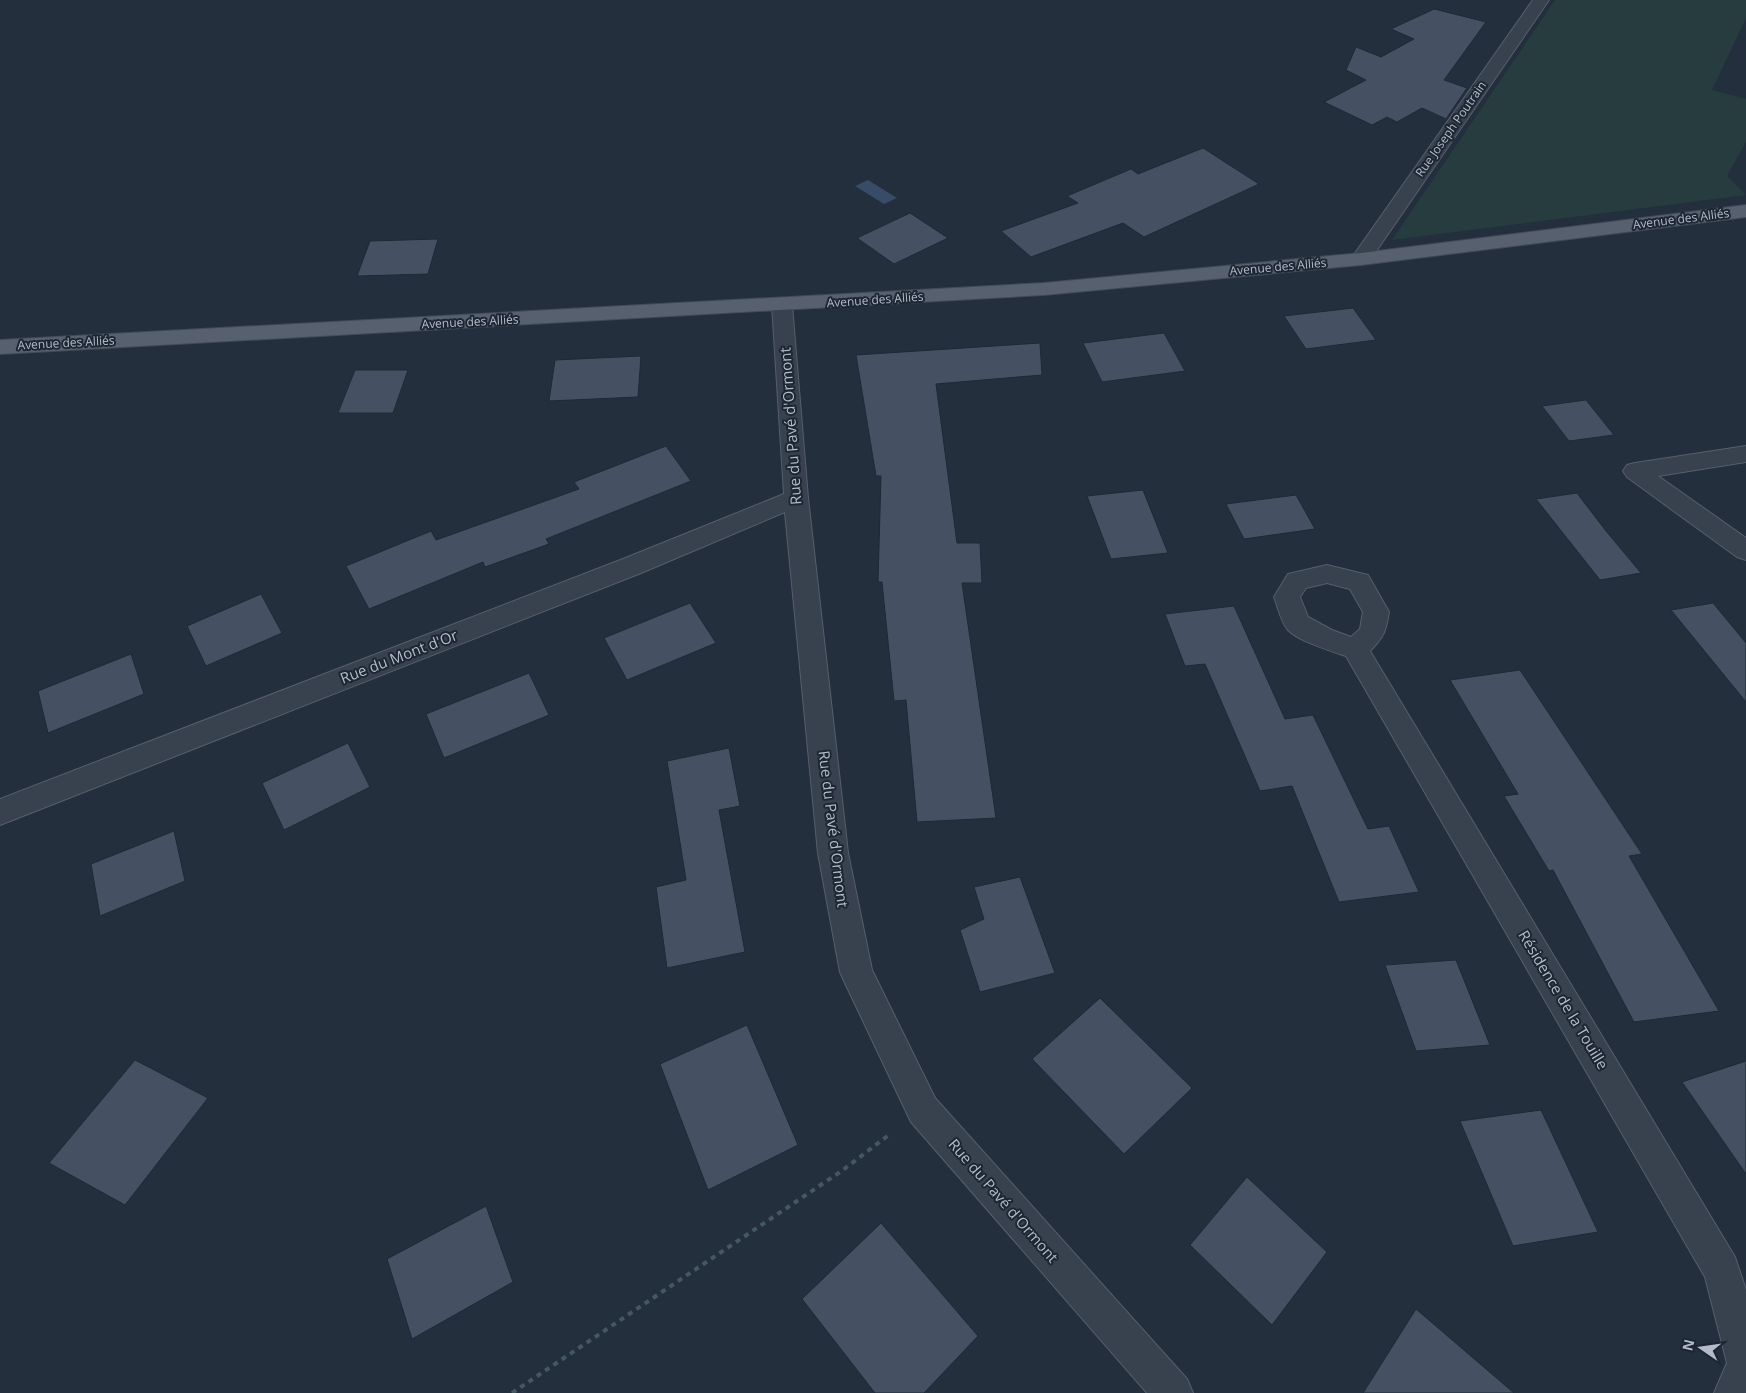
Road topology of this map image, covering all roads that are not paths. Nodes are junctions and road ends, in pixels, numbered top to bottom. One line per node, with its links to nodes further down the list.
1 (1541, 0): 3 (street, Rue Joseph Poutrain)
2 (1746, 211): 3 (main road, Avenue des Alliés)
3 (1362, 259): 4 (main road, Avenue des Alliés)
4 (782, 305): 5 (main road, Avenue des Alliés); 7 (street, Rue du Pavé d'Ormont)
5 (0, 347)
6 (1746, 454): 8 (street)
7 (796, 498): 10 (street, Rue du Mont d'Or); 12 (street, Rue du Pavé d'Ormont)
8 (1746, 551)
9 (1355, 649): 11 (street, Résidence de la Touille)
10 (0, 812)
11 (1746, 1364): 13 (street, Résidence de la Touille)
12 (1173, 1393)
13 (1734, 1393)

